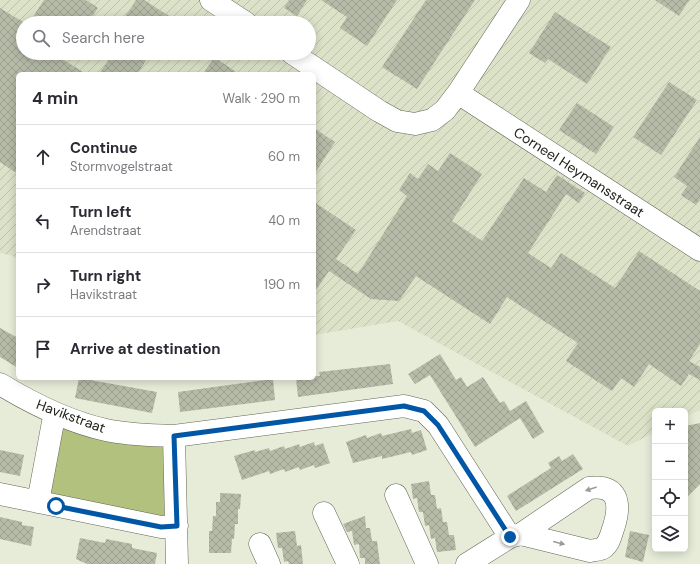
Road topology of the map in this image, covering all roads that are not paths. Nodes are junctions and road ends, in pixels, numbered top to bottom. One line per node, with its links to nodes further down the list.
1 (211, 0): 3 (street)
2 (519, 0): 5 (street)
3 (235, 16)
4 (303, 60): 5 (street)
5 (458, 93): 6 (street, Corneel Heymansstraat)
6 (700, 250)
7 (0, 384): 8 (street, Havikstraat)
8 (57, 414): 9 (street, Havikstraat); 12 (street)
9 (174, 436): 14 (street); 20 (street, Havikstraat)
10 (0, 494): 12 (street)
11 (396, 495): 19 (street)
12 (38, 502): 14 (street)
13 (324, 513): 18 (street)
14 (177, 526): 16 (street)
15 (260, 544): 17 (street)
16 (177, 564)
17 (269, 564)
18 (348, 564)
19 (427, 564)
20 (468, 564)

